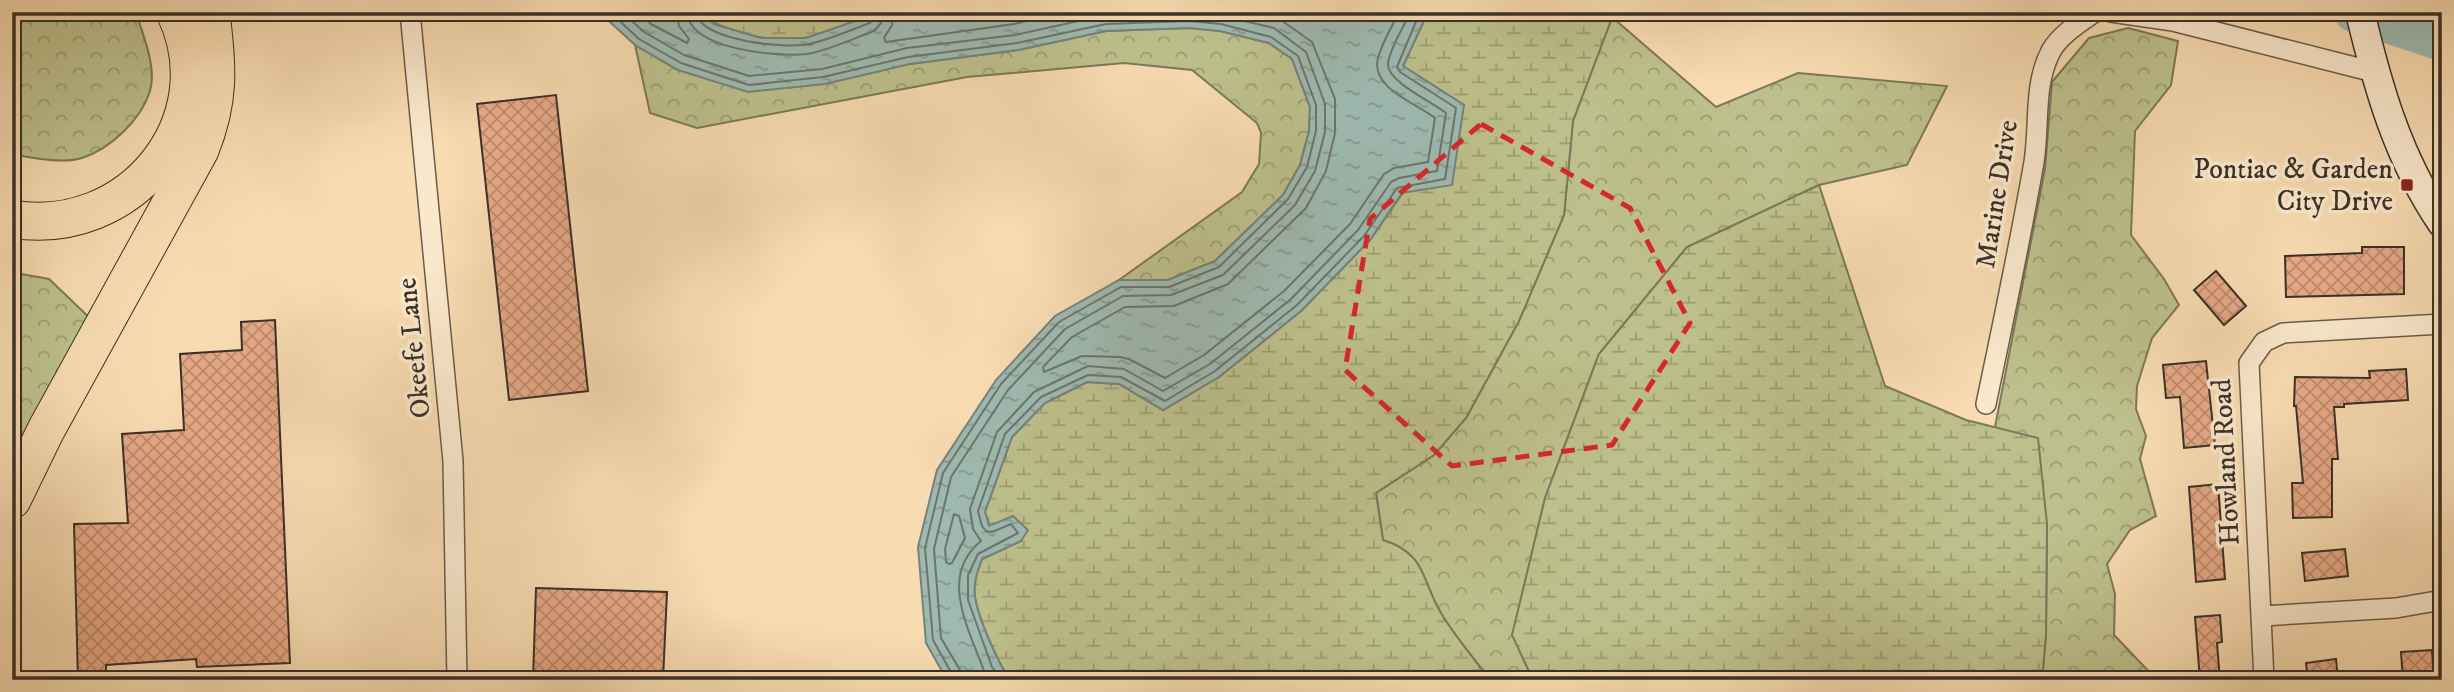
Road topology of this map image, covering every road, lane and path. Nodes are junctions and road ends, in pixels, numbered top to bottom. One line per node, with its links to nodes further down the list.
1 (410, 12): 14 (street, Okeefe Lane)
2 (2095, 12): 10 (street, Marine Drive)
3 (2111, 12): 6 (street)
4 (189, 18): 7 (highway); 11 (highway)
5 (2363, 24): 6 (main road)
6 (2374, 72): 8 (main road)
7 (12, 219)
8 (2442, 223)
9 (2442, 324): 13 (street, Howland Road)
10 (1986, 404)
11 (12, 500)
12 (2442, 600): 13 (street)
13 (2262, 615): 15 (street, Howland Road)
14 (457, 680)
15 (2264, 680)

